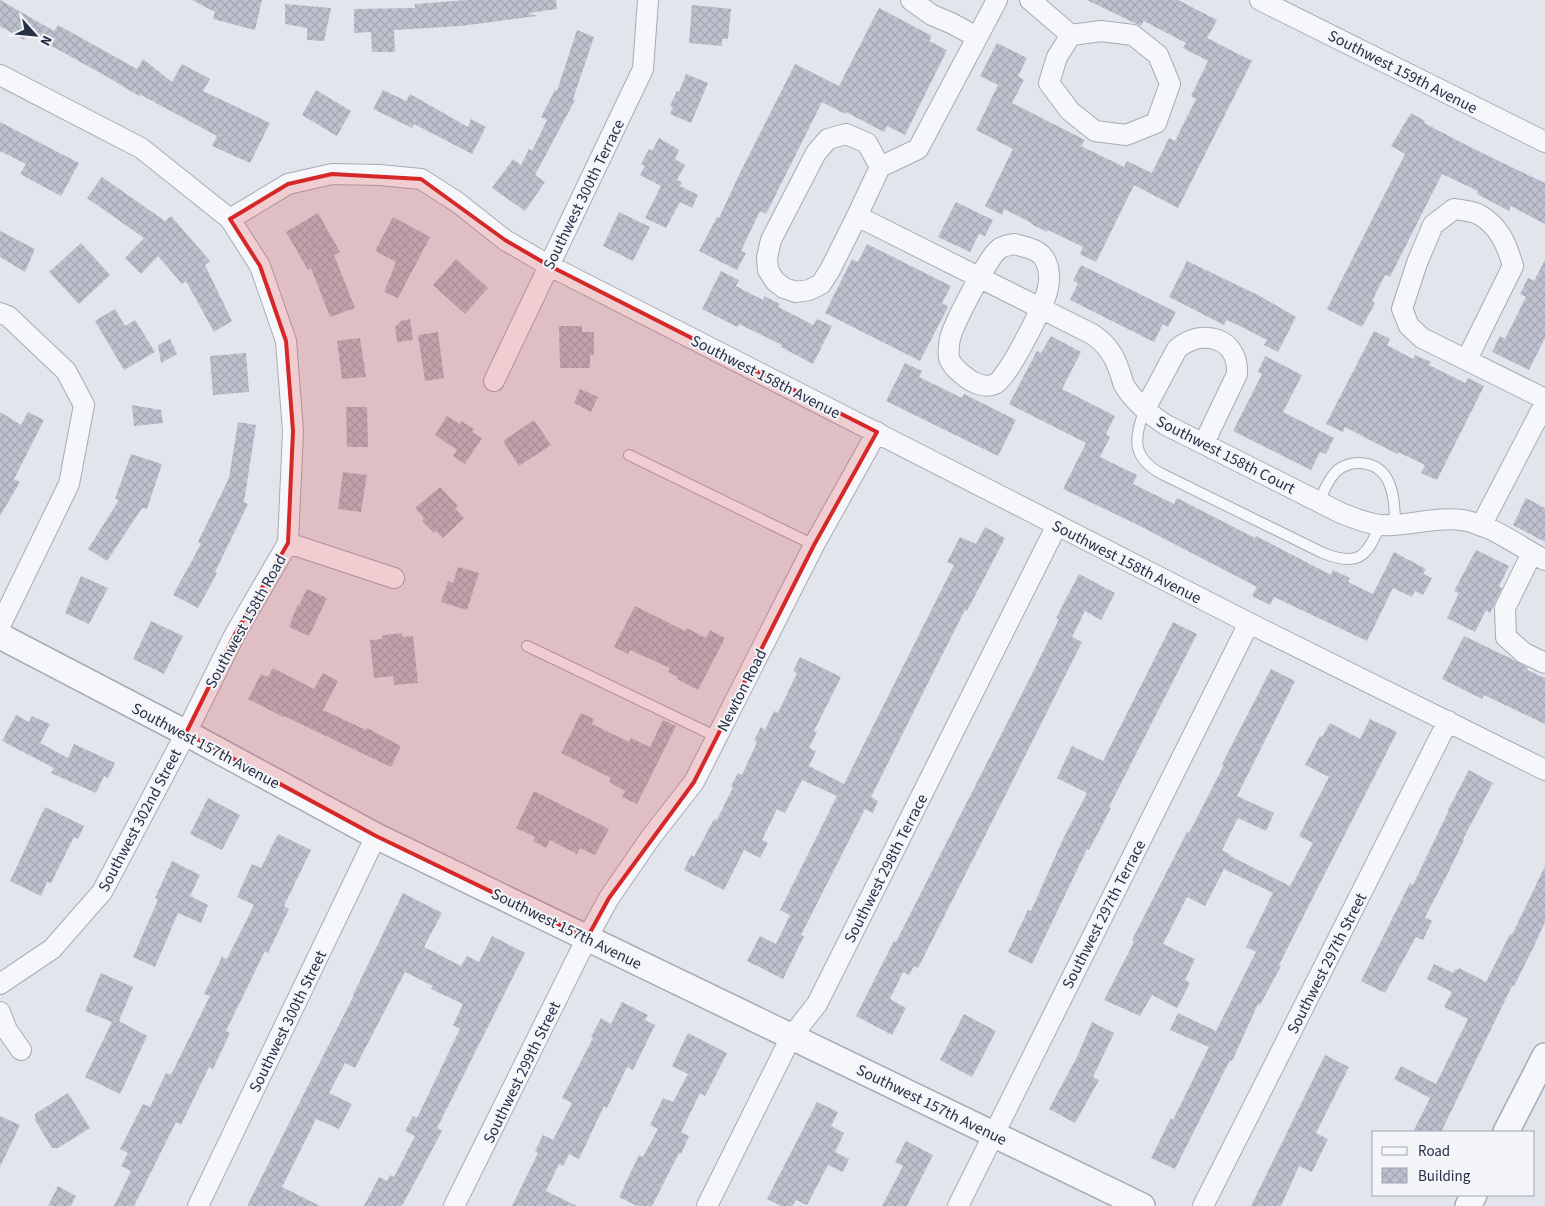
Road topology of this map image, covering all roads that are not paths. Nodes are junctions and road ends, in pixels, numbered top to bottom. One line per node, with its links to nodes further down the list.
1 (648, 0): 13 (street, Southwest 300th Terrace)
2 (911, 0): 7 (street)
3 (997, 0): 7 (street)
4 (1030, 0): 6 (street)
5 (1260, 0): 9 (street, Southwest 159th Avenue)
6 (1071, 35): 6 (street)
7 (977, 37): 10 (street)
8 (0, 75): 12 (street)
9 (1545, 142)
10 (880, 167): 11 (street); 11 (street)
11 (857, 216): 14 (street, Southwest 158th Court)
12 (230, 219): 13 (street, Southwest 158th Avenue); 29 (street, Southwest 158th Road)
13 (548, 265): 18 (street, Southwest 300th Terrace); 22 (street, Southwest 158th Avenue)
14 (979, 278): 15 (street, Southwest 158th Court); 15 (street); 15 (street)
15 (1040, 309): 21 (street, Southwest 158th Court)
16 (0, 313): 34 (street)
17 (1467, 359): 17 (street); 19 (street)
18 (494, 381)
19 (1545, 399)
20 (1545, 403): 28 (street)
21 (1144, 409): 23 (street, Southwest 158th Court); 23 (street); 27 (lane)
22 (877, 432): 26 (street, Southwest 158th Avenue); 30 (street, Newton Road)
23 (1204, 443): 25 (street, Southwest 158th Court)
24 (629, 455): 30 (lane)
25 (1319, 502): 27 (street, Southwest 158th Court); 27 (lane)
26 (1057, 525): 33 (street, Southwest 158th Avenue); 46 (street, Southwest 298th Terrace)
27 (1387, 525): 28 (street, Southwest 158th Court)
28 (1481, 526): 31 (street, Southwest 158th Court)
29 (288, 543): 32 (street); 39 (street, Southwest 158th Road)
30 (814, 545): 40 (street, Newton Road)
31 (1538, 557): 37 (street, Southwest 158th Court)
32 (394, 578)
33 (1249, 623): 38 (street, Southwest 158th Avenue); 50 (street, Southwest 297th Terrace)
34 (0, 626)
35 (0, 636): 39 (street, Southwest 157th Avenue)
36 (527, 646): 40 (lane)
37 (1545, 663)
38 (1448, 721): 41 (street, Southwest 158th Avenue); 56 (street, Southwest 297th Street)
39 (186, 733): 42 (street, Southwest 157th Avenue); 44 (street, Southwest 302nd Street)
40 (717, 737): 43 (street, Newton Road)
41 (1545, 770)
42 (376, 836): 43 (street, Southwest 157th Avenue); 51 (street, Southwest 300th Street)
43 (587, 938): 46 (street, Southwest 157th Avenue); 52 (street, Southwest 299th Street)
44 (0, 984)
45 (0, 1012): 47 (street)
46 (791, 1037): 50 (street, Southwest 157th Avenue); 53 (street, Southwest 298th Terrace)
47 (20, 1050)
48 (1545, 1056): 49 (street)
49 (1507, 1131)
50 (994, 1134): 54 (street, Southwest 297th Terrace); 55 (street, Southwest 157th Avenue)
51 (198, 1206)
52 (454, 1206)
53 (707, 1206)
54 (958, 1206)
55 (1142, 1206)
56 (1203, 1206)

